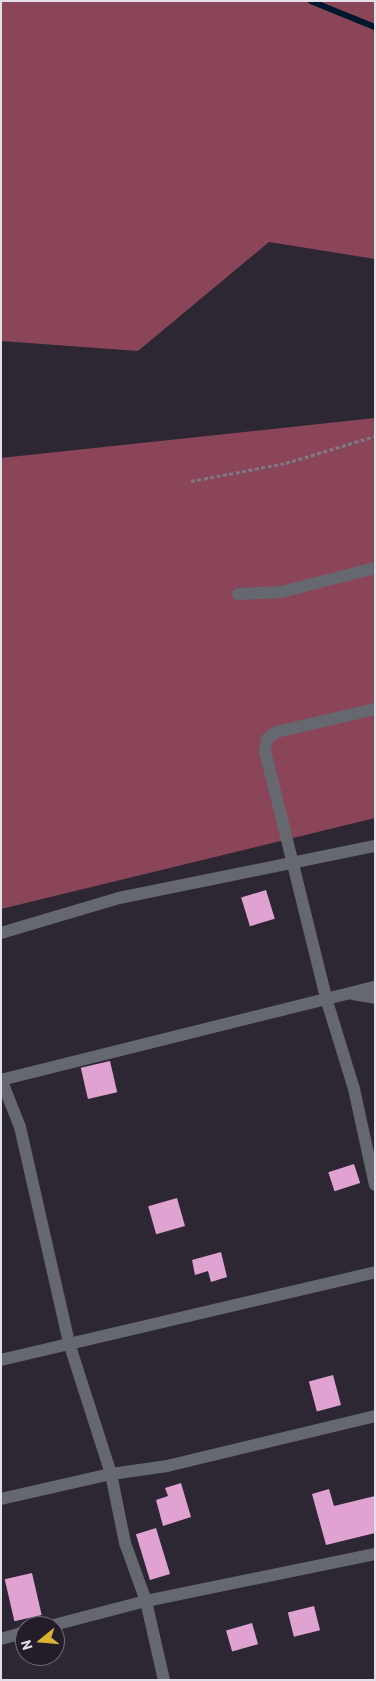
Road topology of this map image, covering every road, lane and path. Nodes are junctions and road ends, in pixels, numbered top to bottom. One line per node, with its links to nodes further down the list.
1 (375, 436): 2 (path)
2 (191, 481)
3 (375, 568): 4 (street)
4 (238, 594)
5 (375, 709): 7 (street)
6 (375, 846): 7 (street)
7 (292, 863): 8 (street); 11 (street)
8 (1, 933)
9 (375, 987): 10 (street)
10 (347, 993): 11 (street); 12 (street)
11 (326, 998): 13 (street); 14 (street)
12 (375, 998)
13 (1, 1080): 16 (street)
14 (375, 1185)
15 (375, 1272): 16 (street)
16 (69, 1343): 17 (street); 19 (street)
17 (1, 1360)
18 (375, 1416): 19 (street)
19 (111, 1474): 20 (street); 22 (street)
20 (1, 1498)
21 (375, 1554): 22 (street)
22 (146, 1601): 23 (street); 26 (street)
23 (65, 1622)
24 (15, 1635): 25 (street)
25 (1, 1639)
26 (164, 1680)

